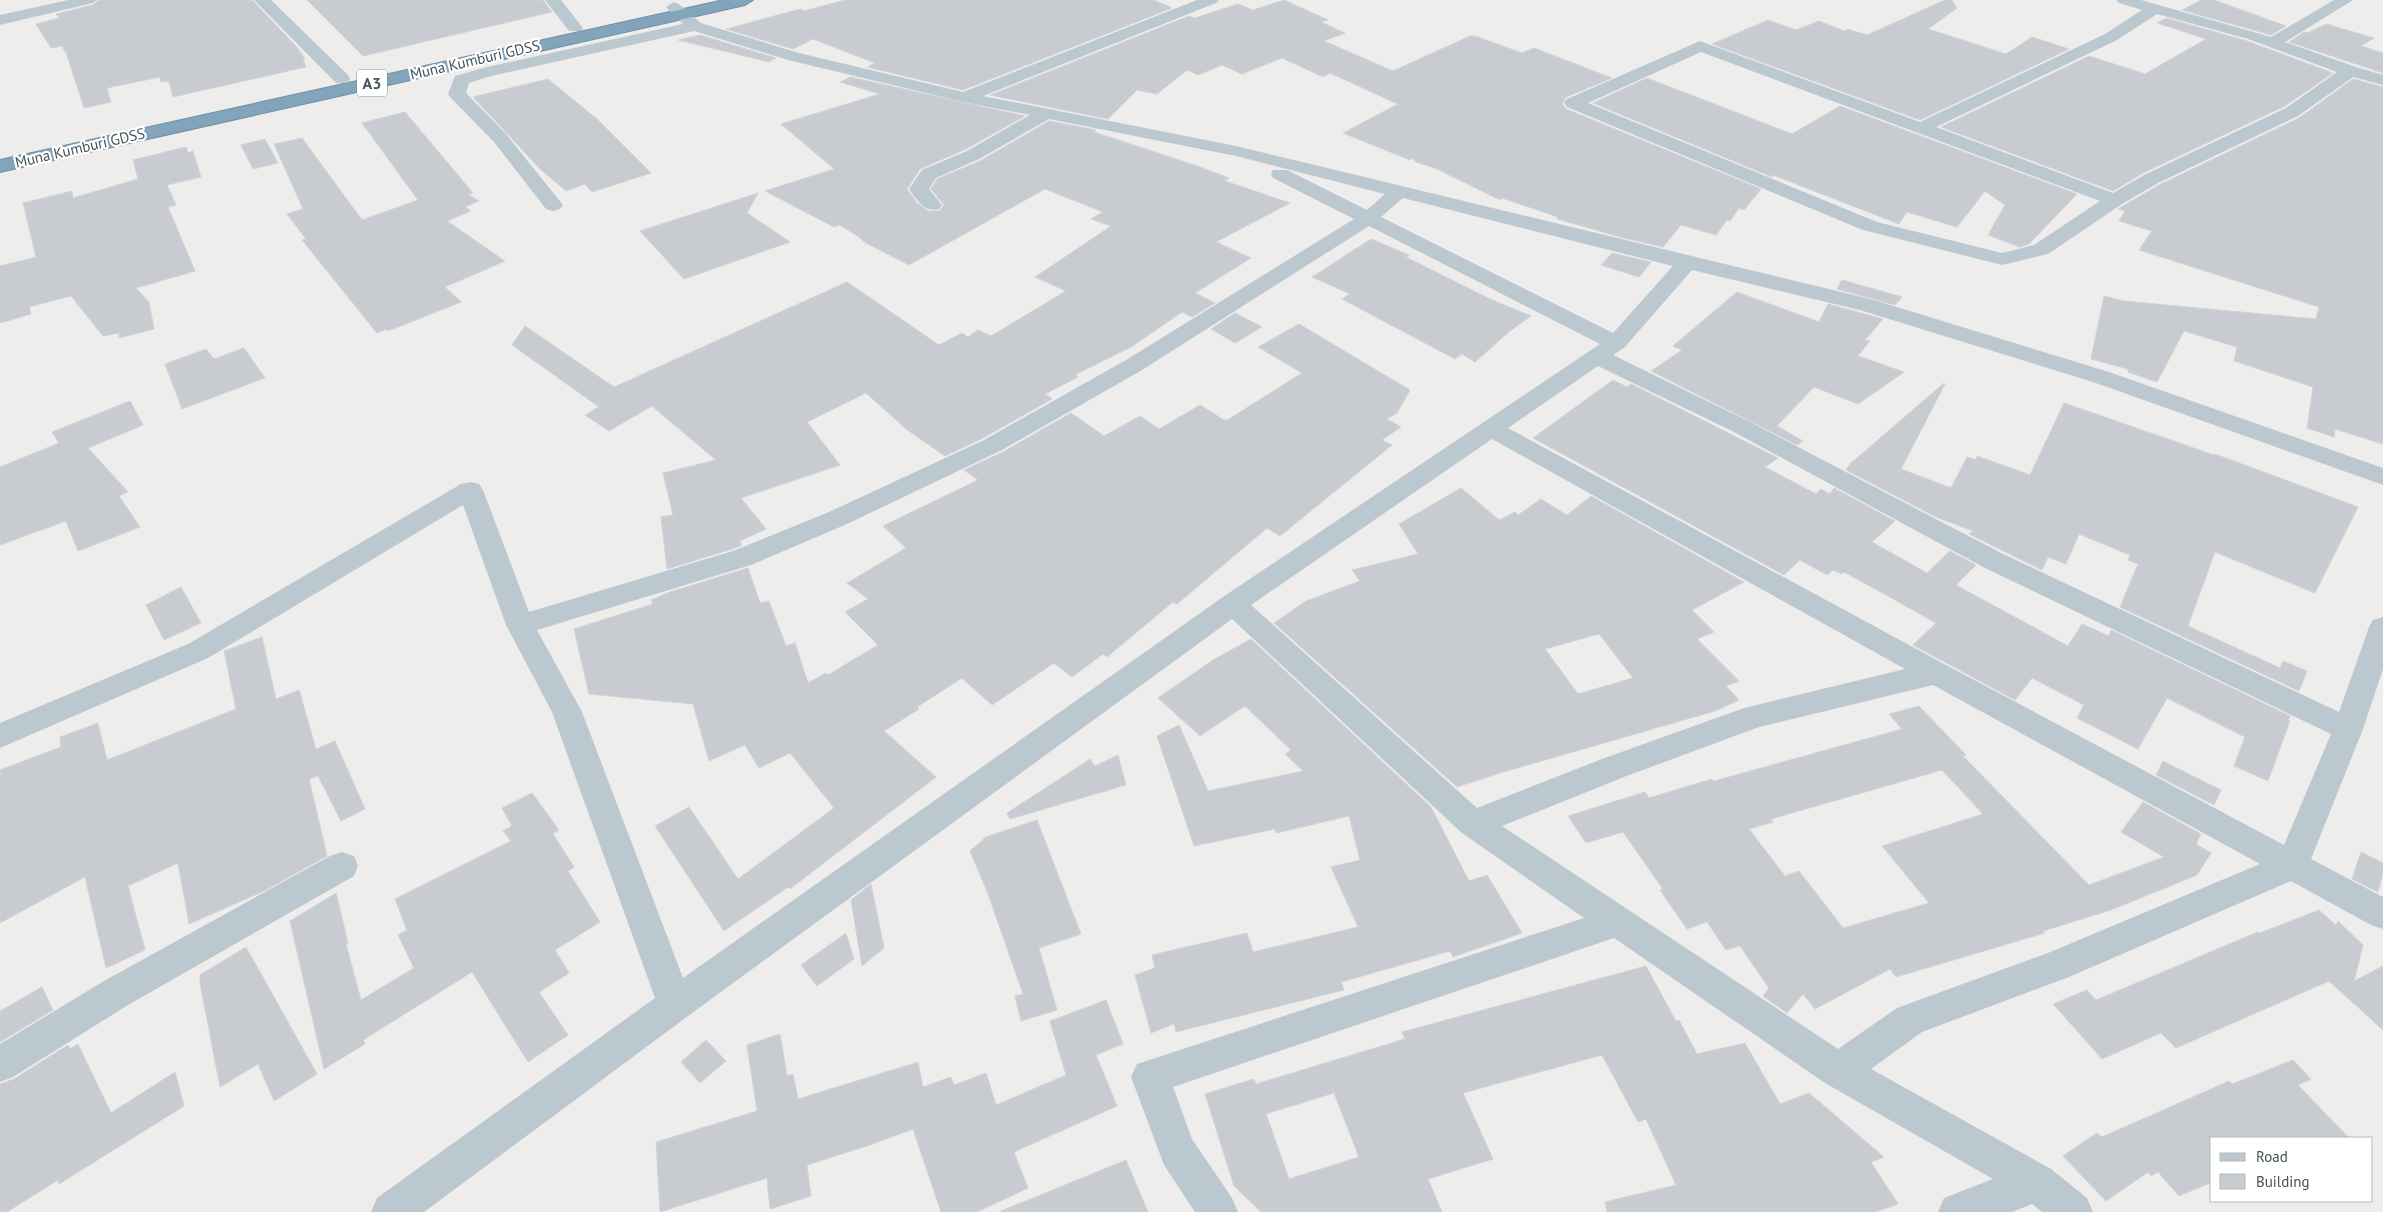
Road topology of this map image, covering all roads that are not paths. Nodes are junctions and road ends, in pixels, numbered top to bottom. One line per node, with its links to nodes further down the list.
1 (88, 0): 11 (street)
2 (553, 0): 12 (street)
3 (705, 0): 10 (highway, Muna Kumburi GDSS / A3)
4 (745, 0): 10 (highway, Muna Kumburi GDSS / A3)
5 (1211, 0): 17 (street)
6 (2124, 0): 9 (street)
7 (2345, 0): 13 (street)
8 (271, 2): 15 (street)
9 (2154, 8): 13 (street); 19 (street)
10 (683, 16): 12 (highway, Muna Kumburi GDSS / A3); 17 (street); 22 (highway, Muna Kumburi GDSS / A3); 25 (street)
11 (0, 20)
12 (575, 28): 15 (highway, Muna Kumburi GDSS / A3)
13 (2272, 43): 14 (street)
14 (2350, 71): 16 (street); 24 (street)
15 (342, 79): 21 (highway, Muna Kumburi GDSS / A3)
16 (2383, 80)
17 (964, 97): 18 (street)
18 (1047, 114): 20 (street); 26 (street)
19 (1921, 128): 24 (street); 24 (street)
20 (1236, 151): 23 (street); 27 (street)
21 (0, 155)
22 (0, 166)
23 (1398, 192): 27 (street); 28 (street)
24 (2115, 200)
25 (553, 205)
26 (932, 205)
27 (1369, 218): 29 (street); 33 (street)
28 (1687, 264): 29 (street); 31 (street)
29 (1606, 350): 30 (street); 36 (street)
30 (1492, 429): 32 (street); 35 (street)
31 (2383, 477)
32 (1232, 604): 38 (street); 43 (street)
33 (520, 625): 37 (street); 43 (street)
34 (2383, 627): 36 (street)
35 (1936, 673): 38 (street); 39 (street)
36 (2348, 729): 39 (street)
37 (0, 736)
38 (1473, 824): 42 (street)
39 (2292, 864): 41 (street); 45 (street)
40 (342, 866): 44 (street)
41 (2383, 914)
42 (1617, 922): 45 (street); 48 (street)
43 (675, 1004): 47 (street)
44 (0, 1064)
45 (1838, 1070): 46 (street)
46 (2037, 1183): 49 (street); 50 (street)
47 (391, 1212)
48 (1218, 1212)
49 (1958, 1212)
50 (2073, 1212)

